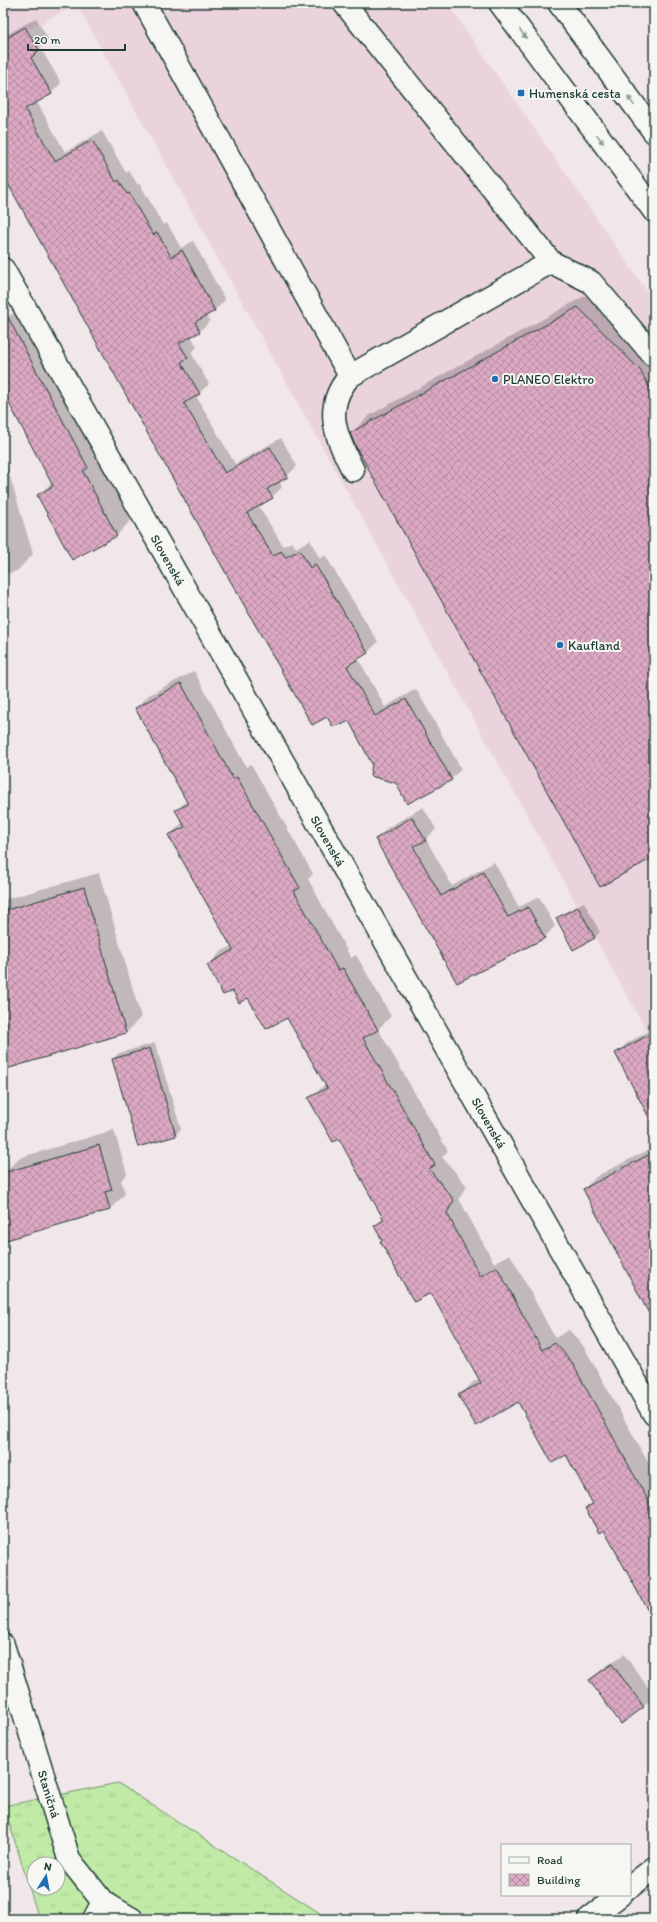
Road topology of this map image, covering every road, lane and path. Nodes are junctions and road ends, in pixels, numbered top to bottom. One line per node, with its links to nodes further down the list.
1 (144, 3): 10 (street)
2 (344, 3): 7 (street)
3 (500, 3): 6 (street, one-way to 6)
4 (559, 3): 5 (street, one-way to 4)
5 (654, 132)
6 (654, 211)
7 (551, 262): 9 (street); 10 (street)
8 (3, 269): 12 (street, Slovenská)
9 (654, 356)
10 (350, 376): 11 (street)
11 (353, 470)
12 (654, 1414)
13 (3, 1645): 15 (street, Staničná)
14 (619, 1896): 17 (street)
15 (98, 1910): 16 (street, Staničná)
16 (132, 1919)
17 (589, 1919)

